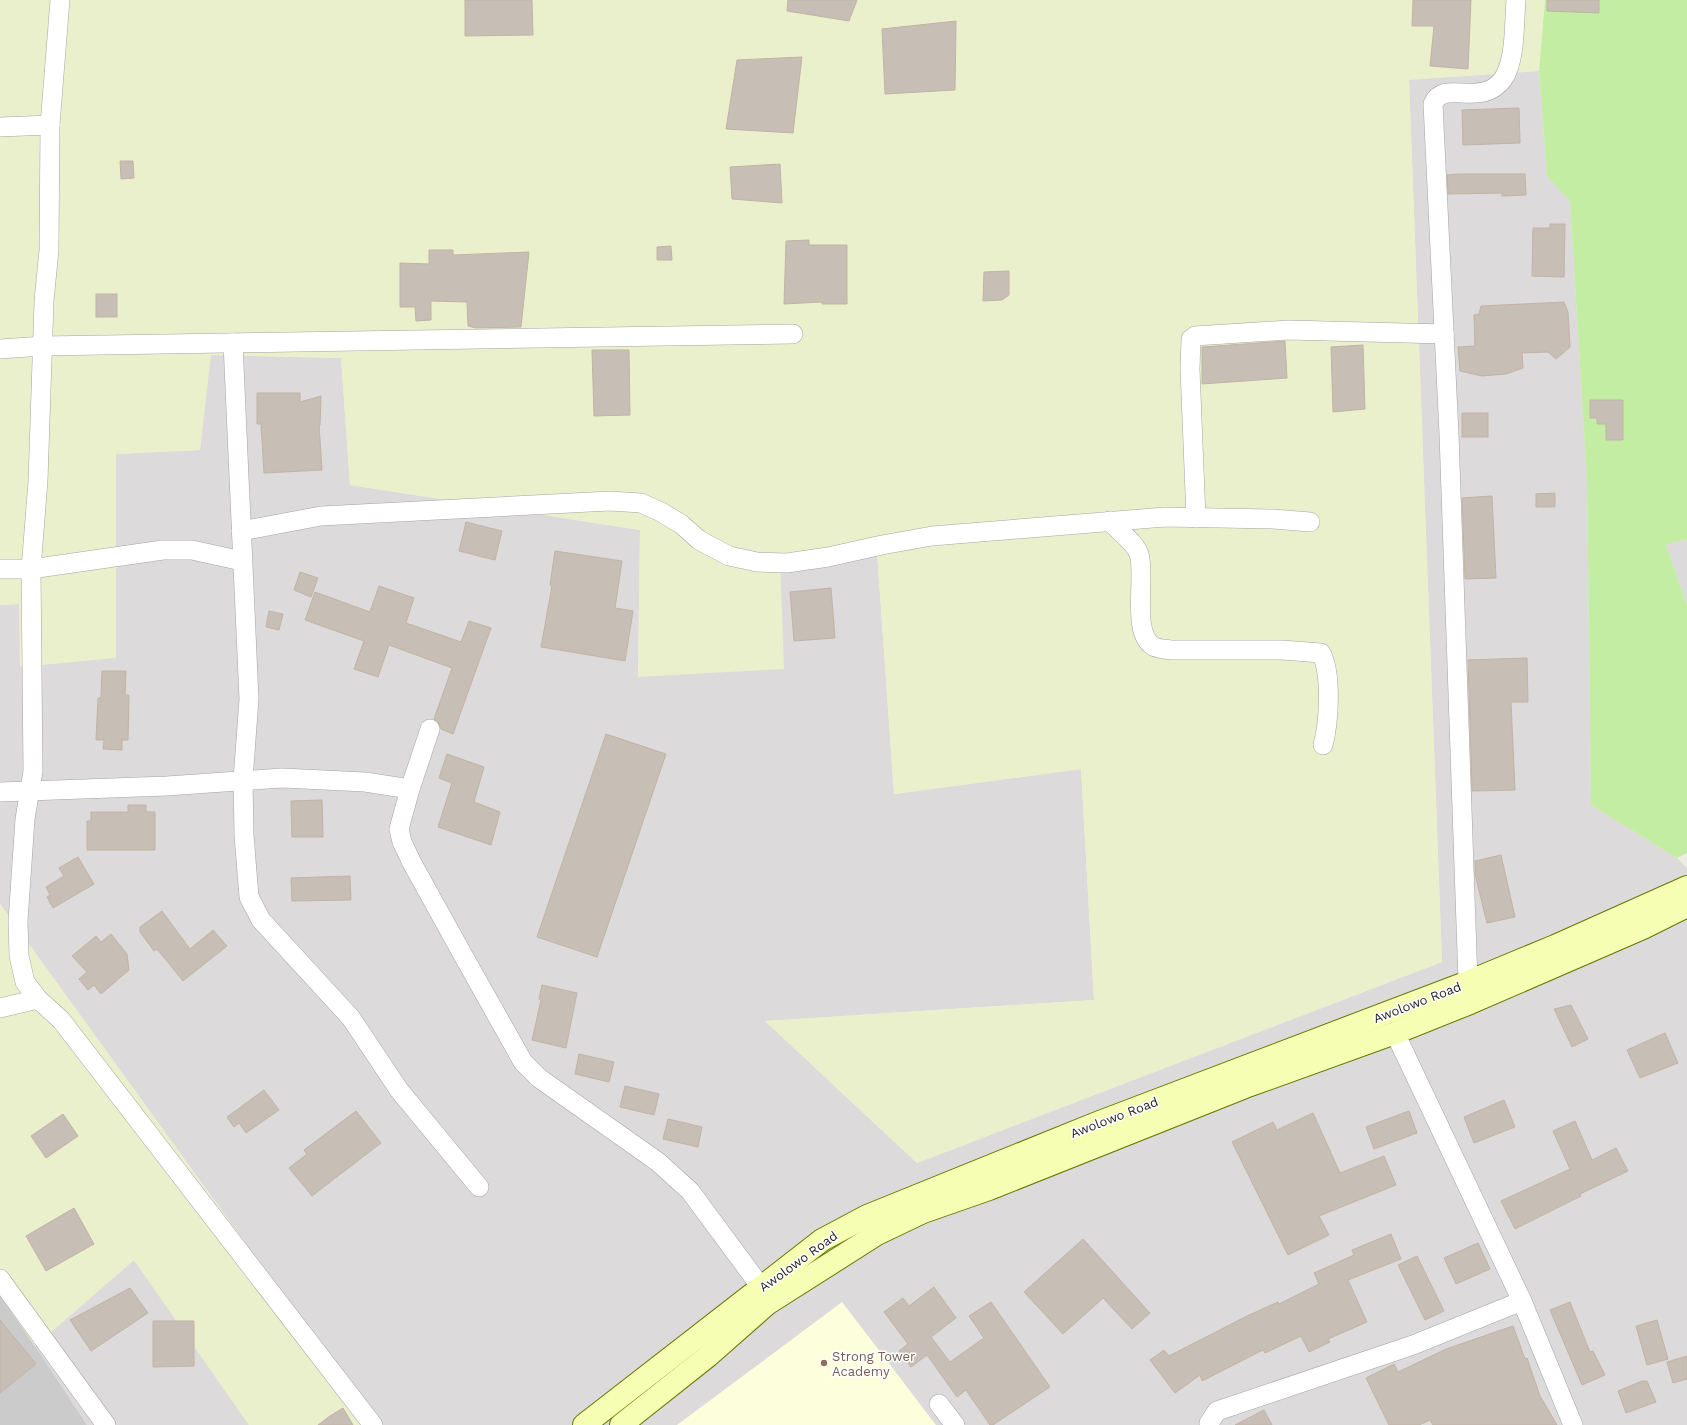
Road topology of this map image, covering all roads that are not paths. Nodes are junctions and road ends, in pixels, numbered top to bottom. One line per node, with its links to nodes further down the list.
1 (60, 0): 3 (street)
2 (1516, 0): 6 (street)
3 (50, 125): 4 (street); 8 (street)
4 (0, 127)
5 (793, 334): 7 (street)
6 (1444, 334): 10 (street); 25 (street)
7 (233, 343): 8 (street); 13 (street)
8 (43, 346): 9 (street); 16 (street)
9 (0, 349)
10 (1196, 518): 11 (street); 12 (street)
11 (1110, 522): 13 (street); 18 (street)
12 (1310, 522)
13 (241, 532): 14 (street)
14 (242, 561): 16 (street); 19 (street)
15 (0, 569): 16 (street)
16 (31, 569): 21 (street)
17 (430, 729): 20 (street)
18 (1323, 745)
19 (243, 780): 20 (street); 21 (street); 29 (street)
20 (410, 789): 31 (street)
21 (30, 791): 22 (street); 26 (street)
22 (0, 792)
23 (1687, 887): 25 (main road, Awolowo Road)
24 (1687, 906): 28 (main road, Awolowo Road)
25 (1468, 982): 31 (main road, Awolowo Road)
26 (38, 999): 27 (street); 35 (street)
27 (0, 1008)
28 (1395, 1033): 32 (street); 37 (main road, Awolowo Road)
29 (479, 1187)
30 (0, 1278): 34 (street)
31 (761, 1287): 36 (main road, Awolowo Road)
32 (1522, 1301): 39 (street); 40 (street)
33 (939, 1404): 38 (street)
34 (106, 1425)
35 (373, 1425)
36 (584, 1425)
37 (621, 1425)
38 (955, 1425)
39 (1210, 1425)
40 (1574, 1425)

